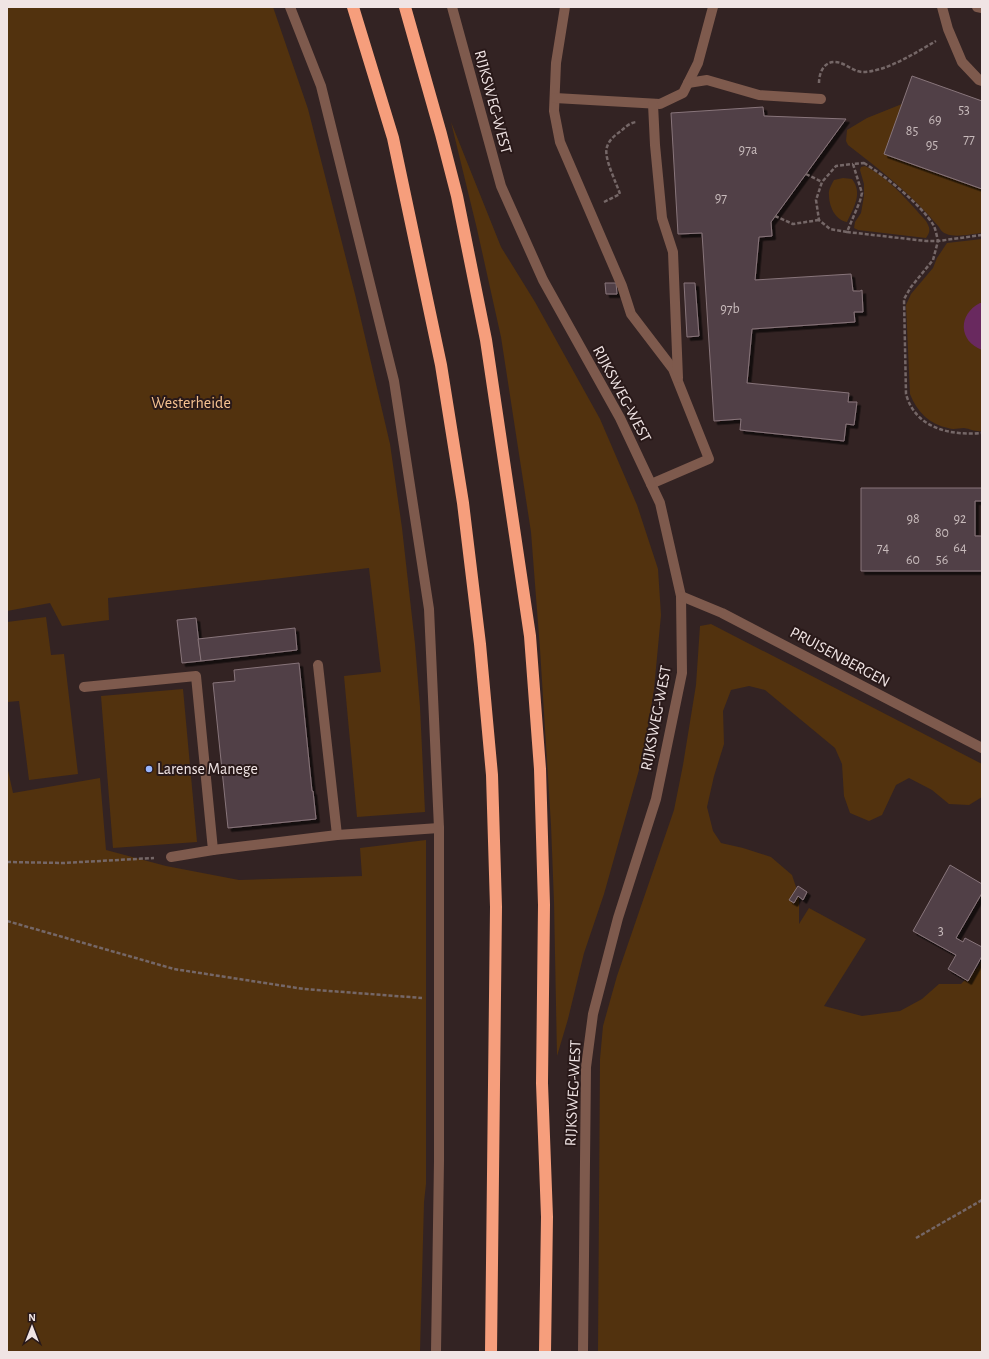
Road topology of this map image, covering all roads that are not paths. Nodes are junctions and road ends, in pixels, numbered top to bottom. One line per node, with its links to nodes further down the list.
1 (290, 7): 21 (street)
2 (353, 7): 26 (highway)
3 (405, 7): 27 (highway)
4 (452, 7): 16 (street, RIJKSWEG-WEST)
5 (565, 7): 12 (street)
6 (713, 7): 11 (street)
7 (942, 7): 10 (street)
8 (977, 7): 9 (street)
9 (982, 8)
10 (982, 81)
11 (688, 83): 13 (street); 14 (street)
12 (555, 98): 14 (street); 15 (street)
13 (821, 99)
14 (653, 104): 15 (street)
15 (679, 383): 16 (street)
16 (651, 484): 17 (street, RIJKSWEG-WEST)
17 (682, 596): 20 (street, PRUISENBERGEN); 28 (street, RIJKSWEG-WEST)
18 (318, 665): 22 (street)
19 (84, 687): 23 (street)
20 (982, 748)
21 (439, 828): 22 (street); 25 (street)
22 (337, 835): 23 (street)
23 (213, 850): 24 (street)
24 (170, 857)
25 (436, 1352)
26 (491, 1352)
27 (545, 1352)
28 (583, 1352)

